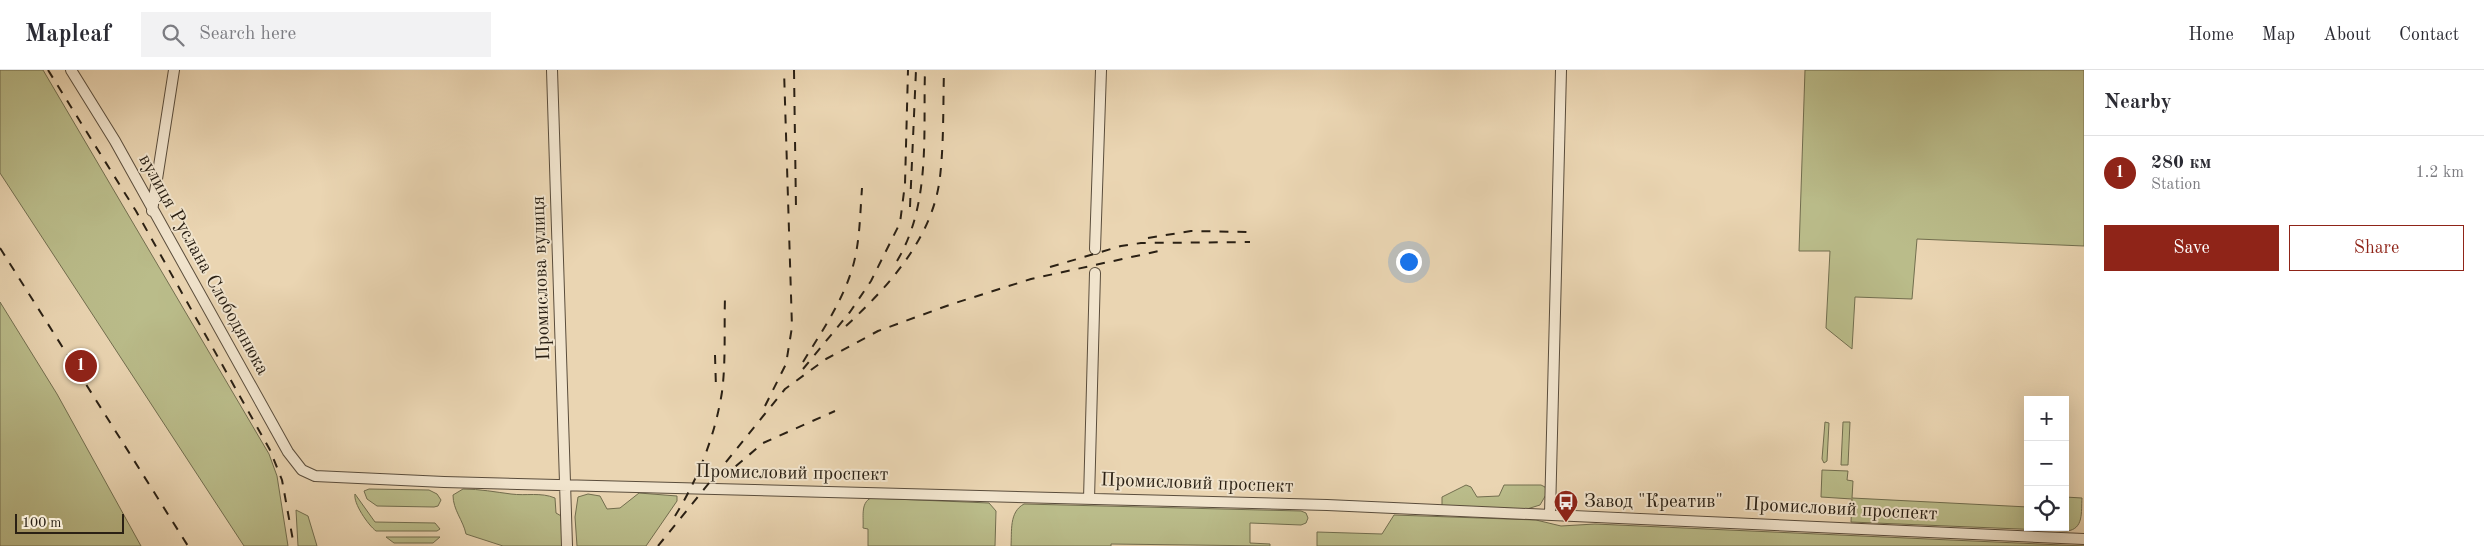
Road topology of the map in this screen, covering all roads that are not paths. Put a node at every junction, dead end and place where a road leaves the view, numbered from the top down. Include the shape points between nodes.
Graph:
1 (71, 70) edge
2 (174, 70) edge
3 (552, 70) edge
4 (1101, 70) edge
5 (1561, 70) edge
6 (152, 211) junction
7 (1095, 249) dead end
8 (1095, 273) dead end
9 (308, 474) joint
10 (566, 486) junction
11 (1090, 499) junction
12 (1550, 514) junction
13 (2084, 539) edge
14 (567, 546) edge

1 - 6 street, вулиця Руслана Слободянюка
2 - 6 street
3 - 10 street, Промислова вулиця
4 - 7 street
5 - 12 street
6 - 9 street, вулиця Руслана Слободянюка via 288,452
8 - 11 street
9 - 10 street, Промисловий проспект via 352,480
10 - 11 street, Промисловий проспект
10 - 14 street, Промислова вулиця
11 - 12 street, Промисловий проспект
12 - 13 street, Промисловий проспект

